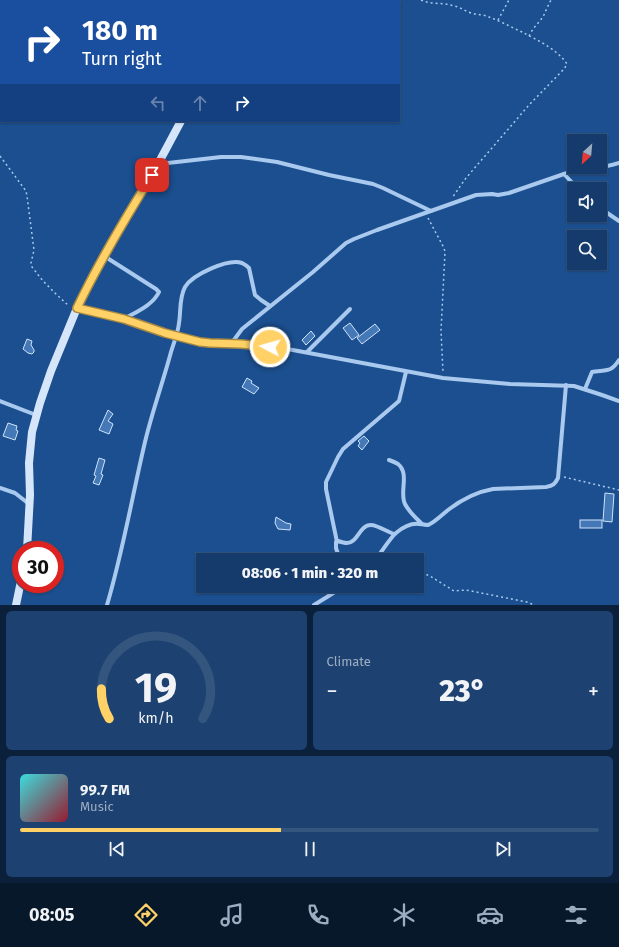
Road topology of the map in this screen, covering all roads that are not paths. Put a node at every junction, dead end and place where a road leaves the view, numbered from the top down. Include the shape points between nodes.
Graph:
1 (180, 122) edge
2 (619, 163) edge
3 (158, 164) junction
4 (607, 166) edge
5 (567, 173) edge
6 (564, 174) junction
7 (571, 182) edge
8 (431, 211) junction
9 (607, 213) edge
10 (619, 221) edge
11 (104, 256) junction
12 (270, 306) junction
13 (76, 309) junction
14 (350, 309) dead end
15 (124, 319) junction
16 (176, 336) junction
17 (231, 344) junction
18 (308, 352) junction
19 (619, 360) edge
20 (406, 372) junction
21 (566, 385) junction
22 (585, 389) junction
23 (0, 401) edge
24 (619, 401) edge
25 (36, 415) junction
26 (389, 460) dead end
27 (0, 488) edge
28 (29, 504) junction
29 (422, 524) junction
30 (394, 534) junction
31 (27, 541) edge
32 (337, 542) junction
33 (338, 553) edge
34 (380, 553) edge
35 (18, 593) edge
36 (333, 593) edge
37 (16, 605) edge
38 (107, 605) edge
39 (314, 605) edge

1 - 3 street
2 - 4 street
3 - 8 street via 221,157 277,162 373,184
3 - 11 street
5 - 6 street
6 - 7 street
6 - 8 street via 509,193 476,195
8 - 12 street via 354,238
9 - 10 street
11 - 13 street
11 - 15 street via 158,292 147,306
12 - 16 street via 256,295 249,268 242,263 230,262 198,275 186,286
12 - 17 street via 239,333
13 - 15 street
13 - 25 street
14 - 18 street
15 - 16 street
16 - 17 street via 210,343
16 - 38 street via 145,442 116,577
17 - 18 street
18 - 20 street
19 - 22 street via 608,370 592,372
20 - 21 street via 510,384
20 - 32 street via 399,401 343,449 326,482
21 - 22 street
21 - 29 street via 556,482 550,486 485,490 462,500 431,523
22 - 24 street
23 - 25 street
25 - 28 street via 29,463
26 - 29 street via 398,464 403,472 405,504
27 - 28 street via 15,493
28 - 31 street
29 - 30 street via 411,524
30 - 32 street via 371,525 364,527 351,542
30 - 34 street
32 - 33 street via 335,545
35 - 37 street
36 - 39 street

